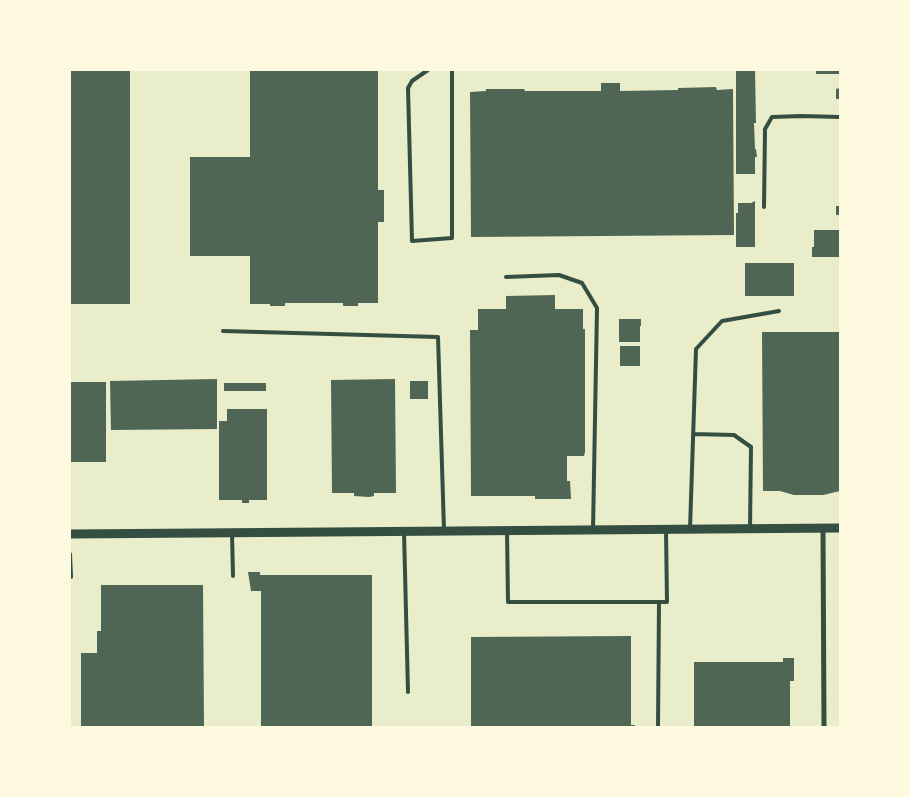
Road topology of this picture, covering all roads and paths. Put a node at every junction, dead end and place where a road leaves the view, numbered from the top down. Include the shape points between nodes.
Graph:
1 (428, 70) edge
2 (452, 70) edge
3 (840, 117) edge
4 (764, 207) dead end
5 (506, 277) dead end
6 (779, 311) dead end
7 (223, 331) dead end
8 (693, 434) junction
9 (840, 528) edge
10 (750, 529) junction
11 (823, 529) junction
12 (593, 530) junction
13 (666, 530) junction
14 (690, 530) junction
15 (444, 531) junction
16 (507, 531) junction
17 (404, 532) junction
18 (232, 533) junction
19 (70, 534) edge
20 (70, 554) edge
21 (233, 576) dead end
22 (70, 577) edge
23 (659, 602) junction
24 (408, 692) dead end
25 (658, 727) edge
26 (824, 727) edge

1 - 2 lane via 412,81 408,88 412,241 452,238
3 - 4 lane via 772,117 765,129
5 - 12 lane via 559,275 582,283 596,308
6 - 8 lane via 722,321 696,349
7 - 15 lane via 438,337
8 - 10 lane via 734,435 751,447
8 - 14 lane
9 - 11 street
10 - 11 street
10 - 14 street
11 - 26 street
12 - 13 street
12 - 16 street
13 - 14 street
13 - 23 lane via 667,602
15 - 16 street
15 - 17 street
16 - 23 lane via 508,602
17 - 18 street
17 - 24 lane
18 - 19 street
18 - 21 lane
20 - 22 lane
23 - 25 lane

